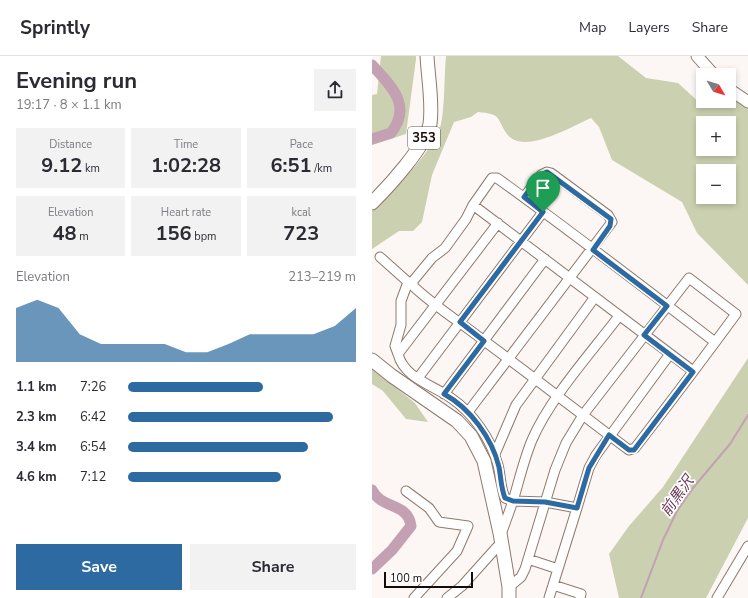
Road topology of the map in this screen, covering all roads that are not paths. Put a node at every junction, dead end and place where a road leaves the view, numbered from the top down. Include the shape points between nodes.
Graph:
1 (427, 56) edge
2 (697, 56) edge
3 (708, 68) edge
4 (736, 94) edge
5 (748, 102) edge
6 (524, 197) junction
7 (372, 203) edge
8 (474, 205) junction
9 (543, 212) junction
10 (498, 223) junction
11 (521, 241) junction
12 (593, 250) junction
13 (380, 257) dead end
14 (545, 259) junction
15 (570, 278) junction
16 (595, 297) junction
17 (436, 304) junction
18 (667, 306) junction
19 (619, 316) junction
20 (460, 322) junction
21 (644, 335) junction
22 (484, 341) junction
23 (715, 342) junction
24 (398, 354) junction
25 (670, 354) junction
26 (509, 359) junction
27 (372, 360) edge
28 (693, 372) junction
29 (418, 378) junction
30 (534, 378) junction
31 (444, 394) junction
32 (558, 396) junction
33 (468, 412) junction
34 (583, 416) junction
35 (609, 435) junction
36 (495, 454) junction
37 (406, 491) dead end
38 (513, 501) junction
39 (545, 502) junction
40 (577, 508) junction
41 (500, 539) junction
42 (748, 546) edge
43 (528, 559) junction
44 (558, 569) junction
45 (553, 585) junction
46 (509, 593) edge
47 (414, 598) edge
48 (447, 598) edge
49 (549, 598) edge
50 (580, 598) edge
51 (717, 598) edge

1 - 7 highway, 353 via 430,115 428,130 401,170
2 - 3 main road
4 - 5 main road
6 - 8 street via 494,177
6 - 9 street
6 - 12 street via 541,175 547,172 608,215 612,222
8 - 10 street
8 - 17 street via 445,248 432,258 413,281 415,287
9 - 11 street
9 - 12 street
10 - 11 street
10 - 17 street
11 - 14 street
11 - 20 street
12 - 15 street
12 - 18 street
13 - 24 street via 408,282 402,301 401,325 395,346
14 - 15 street
14 - 22 street
15 - 16 street
15 - 26 street
16 - 19 street
16 - 30 street
17 - 20 street
17 - 24 street
18 - 21 street
18 - 23 street
18 - 23 street via 689,278 736,314
19 - 21 street
19 - 32 street
20 - 22 street
20 - 29 street
21 - 25 street
21 - 34 street
22 - 26 street
22 - 31 street
23 - 28 street
24 - 29 street via 400,363
25 - 28 street
25 - 35 street
26 - 30 street
26 - 33 street
27 - 41 highway via 447,413 471,436 484,461
28 - 35 street via 634,450 629,450
29 - 31 street
30 - 32 street
30 - 36 street via 516,405
31 - 33 street
32 - 34 street
32 - 38 street via 532,441
33 - 36 street
34 - 35 street
34 - 39 street via 566,443
35 - 40 street via 589,468
36 - 38 street via 502,491 505,498
37 - 47 street via 429,508 439,522 468,526 457,551
38 - 39 street
38 - 41 street
39 - 40 street
39 - 43 street
40 - 44 street
41 - 46 highway
41 - 48 street via 497,547 462,586
42 - 51 street
43 - 44 street
43 - 46 street via 521,577
44 - 45 street
45 - 49 street
45 - 50 street via 581,594

